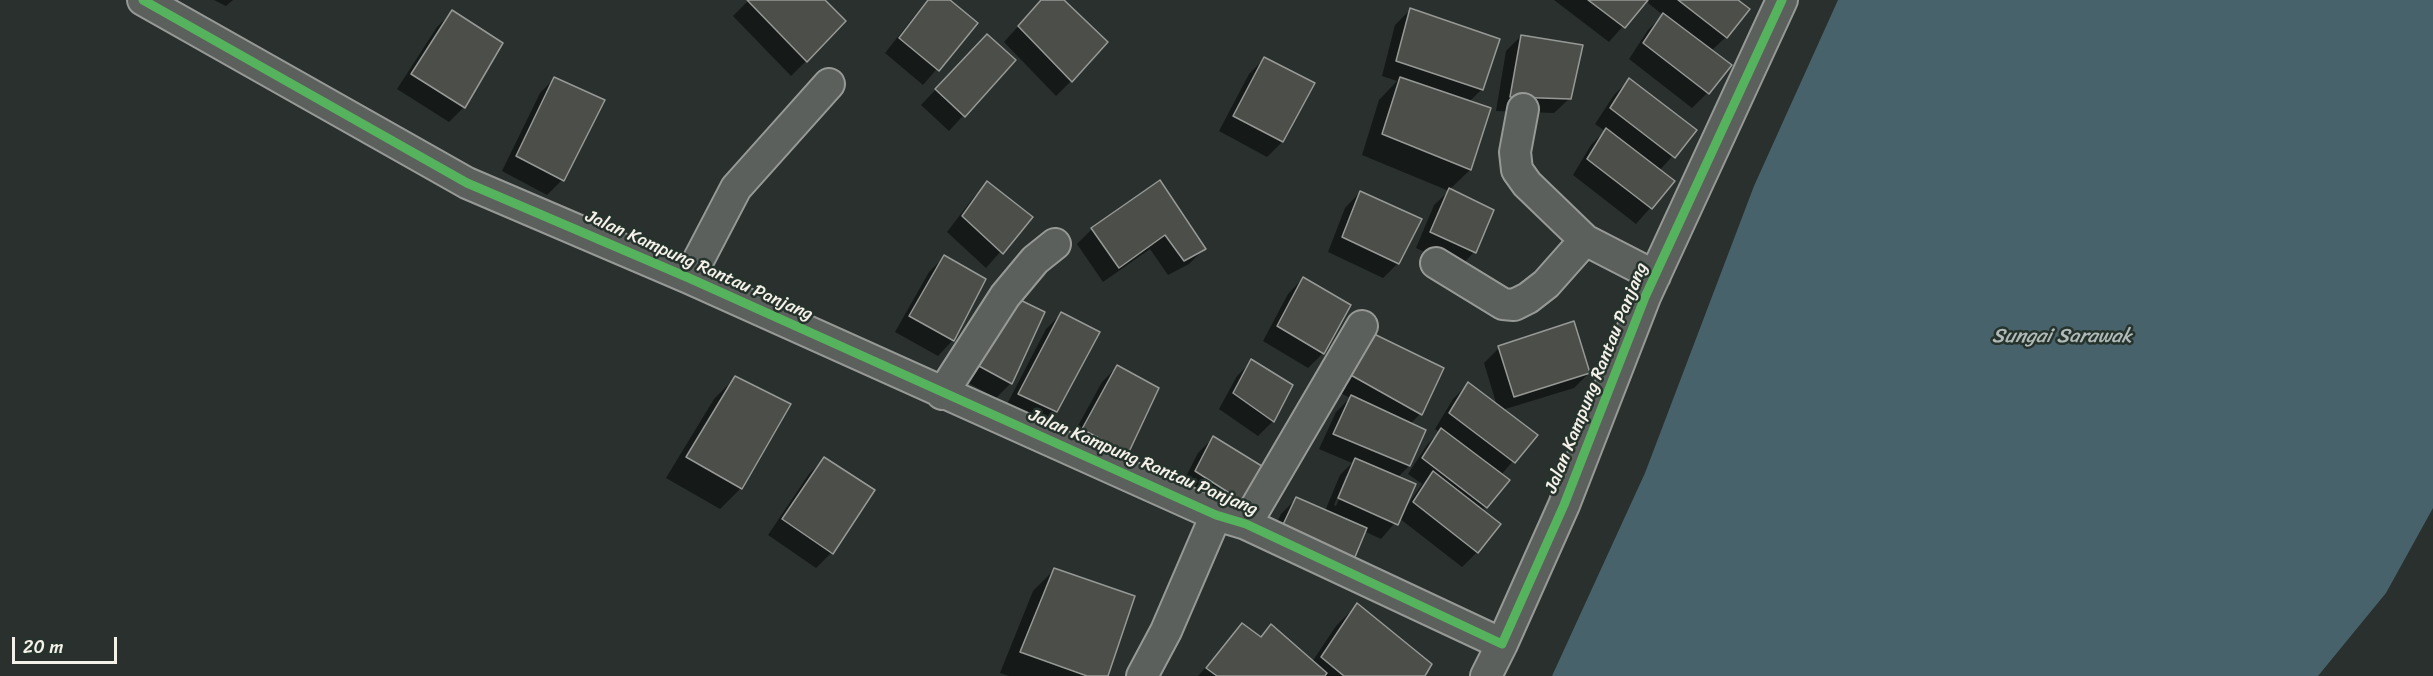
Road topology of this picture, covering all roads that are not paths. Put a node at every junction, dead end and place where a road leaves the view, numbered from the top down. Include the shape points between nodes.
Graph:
1 (143, 0) edge
2 (1782, 0) edge
3 (829, 84) dead end
4 (1523, 109) dead end
5 (1586, 240) junction
6 (1056, 244) dead end
7 (1436, 263) dead end
8 (1655, 276) junction
9 (689, 278) junction
10 (1362, 326) dead end
11 (942, 394) junction
12 (1216, 515) junction
13 (1246, 524) junction
14 (1502, 644) junction
15 (1142, 676) edge
16 (1486, 676) edge

1 - 9 street, Jalan Kampung Rantau Panjang via 467,183
2 - 8 street, Jalan Kampung Rantau Panjang
3 - 9 street via 736,188
4 - 5 street via 1515,152 1517,170
5 - 7 street via 1546,284 1514,304 1503,304
5 - 8 street
6 - 11 street via 1035,260 1005,296
8 - 14 street, Jalan Kampung Rantau Panjang via 1564,505
9 - 11 street, Jalan Kampung Rantau Panjang
10 - 13 street
11 - 12 street, Jalan Kampung Rantau Panjang
12 - 13 street, Jalan Kampung Rantau Panjang
12 - 15 street via 1166,631
13 - 14 street, Jalan Kampung Rantau Panjang
14 - 16 street

